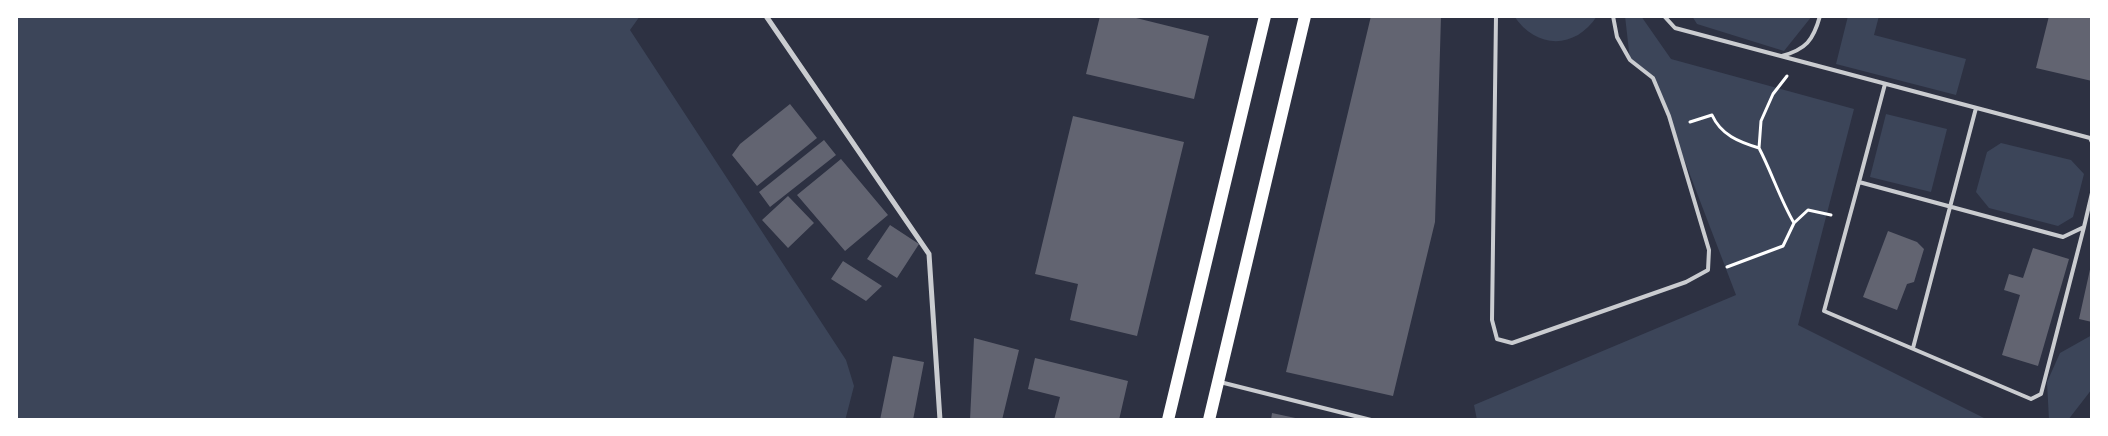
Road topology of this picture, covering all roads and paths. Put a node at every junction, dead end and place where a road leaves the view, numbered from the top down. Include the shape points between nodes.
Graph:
1 (766, 16) edge
2 (1265, 16) edge
3 (1305, 16) edge
4 (1496, 16) edge
5 (1613, 16) edge
6 (1664, 16) edge
7 (1820, 16) edge
8 (1782, 56) junction
9 (1798, 61) junction
10 (1885, 84) junction
11 (1976, 108) junction
12 (1673, 131) junction
13 (2092, 142) edge
14 (1759, 148) junction
15 (1859, 182) junction
16 (2092, 193) edge
17 (1949, 207) junction
18 (1849, 218) junction
19 (1794, 223) junction
20 (2084, 227) junction
21 (1708, 270) junction
22 (1913, 348) junction
23 (1218, 381) junction
24 (940, 420) edge
25 (1168, 420) edge
26 (1210, 420) edge
27 (1371, 420) edge

1 - 24 street via 929,254
2 - 25 main road
3 - 23 main road
4 - 21 lane via 1492,320 1497,339 1512,343 1686,282
5 - 12 lane via 1617,37 1630,60 1653,78
6 - 8 lane via 1675,28
7 - 8 lane via 1816,32 1800,51
8 - 9 lane
9 - 10 lane
9 - 14 path via 1773,94 1761,121
10 - 11 lane
10 - 15 lane
11 - 13 lane via 2090,138
11 - 17 lane
12 - 14 path via 1712,115 1716,125 1735,140
12 - 21 lane via 1709,250
14 - 19 path
15 - 17 lane
15 - 18 lane
16 - 20 lane
17 - 20 lane via 2063,237
17 - 22 lane
18 - 19 path via 1808,210
18 - 22 lane via 1824,310
19 - 21 path via 1784,246 1716,272
20 - 22 lane via 2041,394 2031,399
23 - 26 main road
23 - 27 lane

